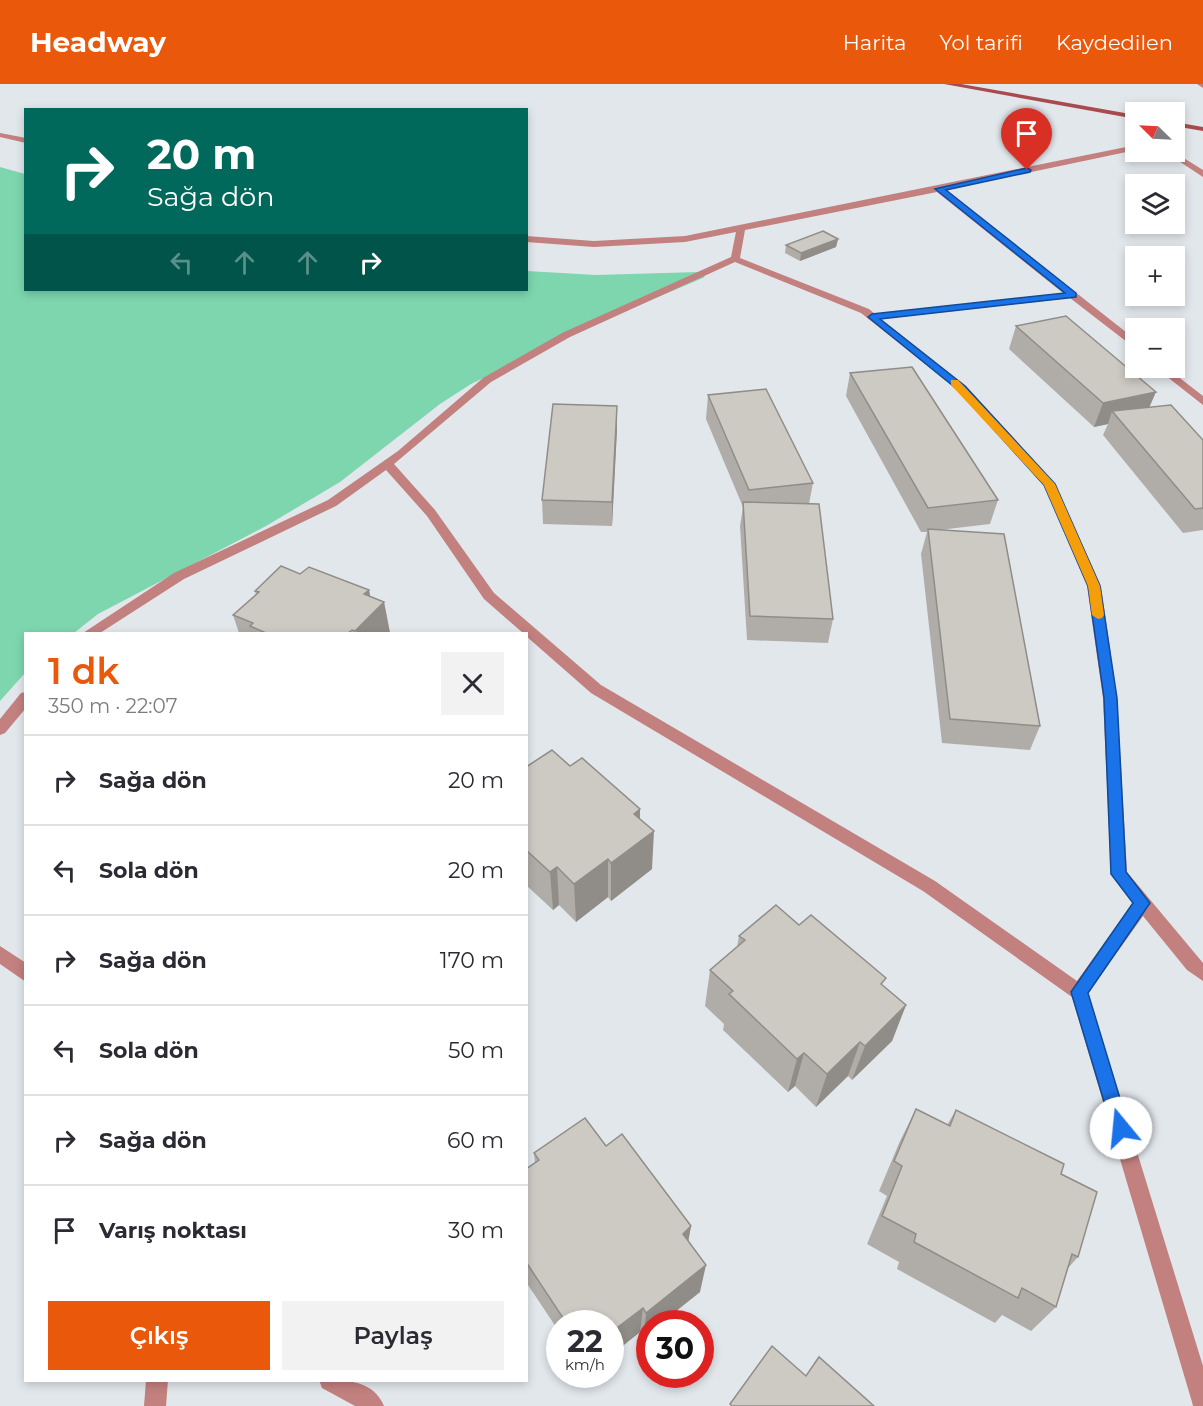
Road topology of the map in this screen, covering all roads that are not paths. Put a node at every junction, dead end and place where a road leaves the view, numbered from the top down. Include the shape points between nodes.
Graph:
1 (948, 84) edge
2 (1125, 115) edge
3 (1185, 126) edge
4 (1203, 129) edge
5 (0, 135) edge
6 (24, 141) edge
7 (1125, 149) edge
8 (1184, 162) edge
9 (1203, 174) edge
10 (939, 189) junction
11 (741, 230) junction
12 (528, 239) edge
13 (735, 259) junction
14 (1073, 295) junction
15 (872, 317) junction
16 (1125, 337) edge
17 (1173, 378) edge
18 (1203, 402) edge
19 (387, 464) junction
20 (92, 632) edge
21 (24, 699) edge
22 (0, 729) edge
23 (1142, 903) junction
24 (0, 954) edge
25 (24, 972) edge
26 (1203, 973) edge
27 (1079, 992) junction
28 (157, 1382) edge
29 (334, 1382) edge
30 (1203, 1402) edge
31 (155, 1406) edge
32 (374, 1406) edge

1 - 2 street
3 - 4 street
5 - 6 street
7 - 10 street
8 - 9 street
10 - 11 street
10 - 14 street
11 - 12 street via 685,239 594,244
11 - 13 street
13 - 15 street
13 - 19 street via 566,335 487,380
14 - 15 street
14 - 16 street
15 - 23 street via 962,388 1049,484 1094,586 1110,698 1119,874
17 - 18 street
19 - 20 street via 332,503 179,576
19 - 27 street via 431,513 489,596 596,689 929,886
21 - 22 street
23 - 26 street
23 - 27 street
24 - 25 street
27 - 30 street
28 - 31 street
29 - 32 street

